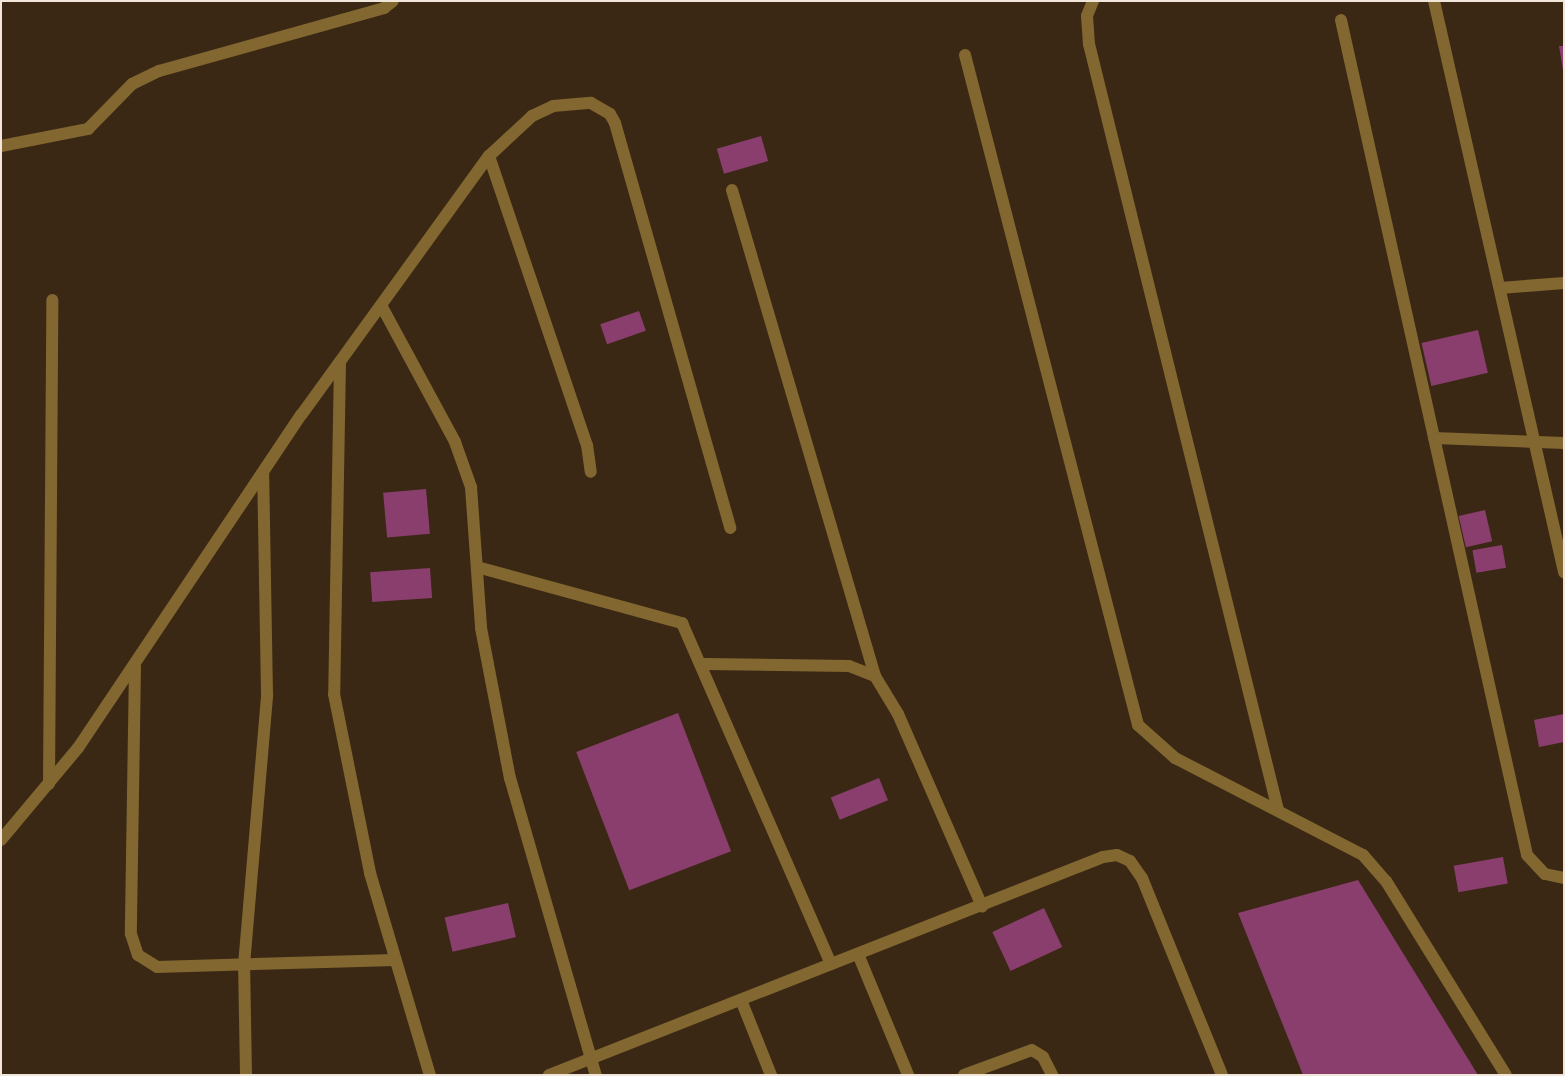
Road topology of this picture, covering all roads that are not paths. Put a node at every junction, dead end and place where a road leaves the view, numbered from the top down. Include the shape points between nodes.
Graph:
1 (393, 1) edge
2 (1092, 1) edge
3 (1434, 1) edge
4 (1341, 20) dead end
5 (965, 55) dead end
6 (1, 146) edge
7 (490, 156) junction
8 (732, 190) dead end
9 (1564, 283) edge
10 (1500, 288) junction
11 (52, 300) dead end
12 (381, 305) junction
13 (340, 362) junction
14 (1434, 438) junction
15 (1537, 442) junction
16 (1564, 444) edge
17 (591, 472) dead end
18 (264, 473) junction
19 (730, 528) dead end
20 (477, 567) junction
21 (1564, 572) edge
22 (704, 664) junction
23 (135, 666) junction
24 (875, 676) junction
25 (50, 784) junction
26 (1278, 810) junction
27 (1, 840) edge
28 (1564, 878) edge
29 (982, 906) junction
30 (858, 954) junction
31 (395, 960) junction
32 (831, 964) junction
33 (244, 965) junction
34 (741, 1000) junction
35 (589, 1058) junction
36 (246, 1075) edge
37 (430, 1075) edge
38 (549, 1075) edge
39 (596, 1075) edge
40 (771, 1075) edge
41 (908, 1075) edge
42 (964, 1075) edge
43 (1052, 1075) edge
44 (1222, 1075) edge
45 (1506, 1075) edge

1 - 6 street via 384,8 159,71 132,84 88,129
2 - 26 street via 1087,16 1089,44
3 - 10 street
4 - 14 street
5 - 26 street via 1138,725 1175,758
7 - 12 street
7 - 17 street via 586,445
7 - 19 street via 532,116 553,106 580,101 610,114
8 - 24 street
9 - 10 street
10 - 15 street
11 - 25 street
12 - 13 street
12 - 20 street via 455,442 475,511
13 - 18 street
13 - 31 street via 334,694 351,795
14 - 15 street
14 - 28 street via 1527,855 1545,874
15 - 16 street
15 - 21 street
18 - 23 street
18 - 33 street via 267,694
20 - 22 street via 682,622
20 - 35 street via 482,637 510,778
22 - 24 street via 849,666
22 - 32 street
23 - 25 street
23 - 33 street via 133,947 146,963 157,967
24 - 29 street via 898,714
25 - 27 street
26 - 45 street via 1371,862
29 - 30 street
29 - 44 street via 1103,856 1117,855 1130,861 1142,878
30 - 32 street
30 - 41 street
31 - 33 street
31 - 37 street
32 - 34 street
33 - 36 street
34 - 35 street
34 - 40 street
35 - 38 street
35 - 39 street
42 - 43 street via 1032,1050 1043,1057

